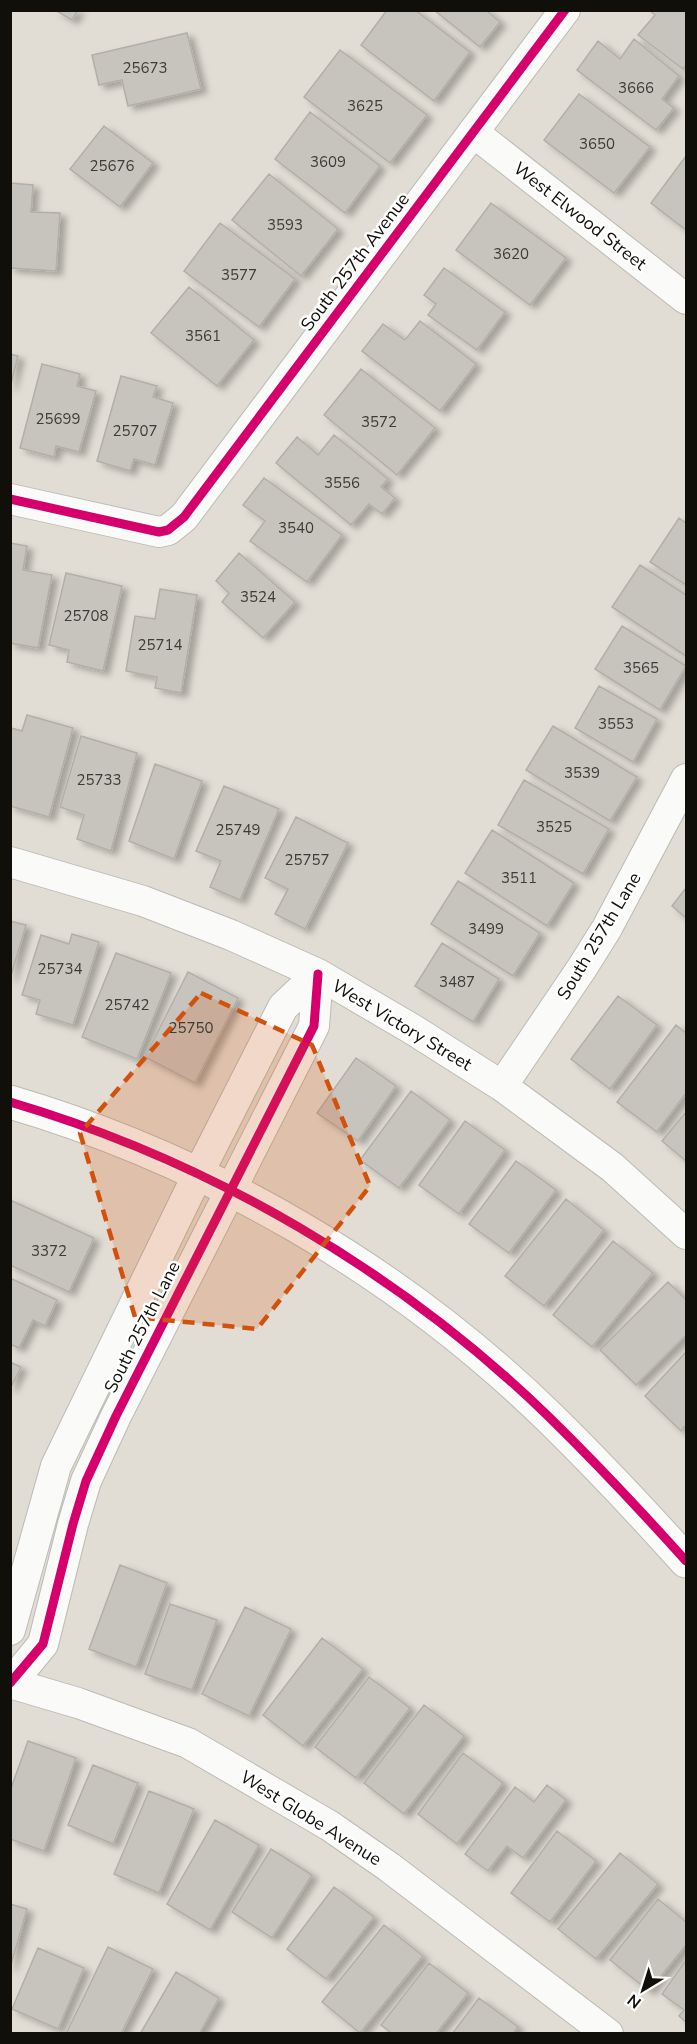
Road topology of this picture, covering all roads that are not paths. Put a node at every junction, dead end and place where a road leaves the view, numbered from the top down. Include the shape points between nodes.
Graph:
1 (565, 10) edge
2 (473, 132) junction
3 (687, 299) edge
4 (10, 499) edge
5 (687, 779) edge
6 (10, 862) edge
7 (318, 974) junction
8 (502, 1086) junction
9 (10, 1101) edge
10 (198, 1174) junction
11 (229, 1190) junction
12 (687, 1234) edge
13 (687, 1561) edge
14 (10, 1630) edge
15 (10, 1667) edge
16 (11, 1683) edge
17 (608, 2034) edge

1 - 2 street, South 257th Avenue
2 - 3 street, West Elwood Street
2 - 4 street, South 257th Avenue via 184,518 168,530 152,531
5 - 8 street, South 257th Lane via 607,928
6 - 7 street, West Victory Street via 143,901
7 - 8 street, West Victory Street
7 - 10 street, South 257th Lane via 283,1008
7 - 11 street, South 257th Lane via 314,1026
8 - 12 street, West Victory Street via 612,1167
9 - 10 street via 116,1138
10 - 11 street
10 - 14 street, South 257th Lane via 56,1466
11 - 13 street via 344,1255 464,1342 548,1416
11 - 16 street, South 257th Lane via 86,1481 43,1644
15 - 16 street
16 - 17 street, West Globe Avenue via 188,1743 330,1826

